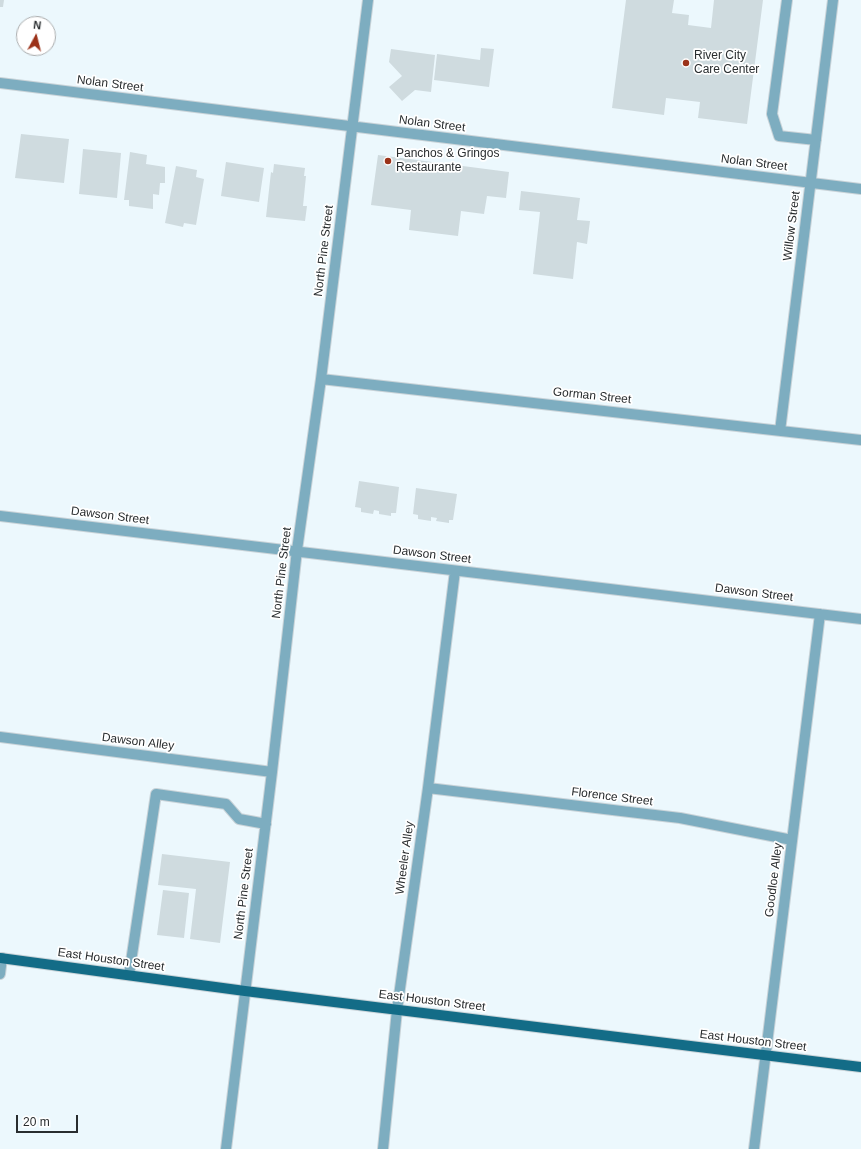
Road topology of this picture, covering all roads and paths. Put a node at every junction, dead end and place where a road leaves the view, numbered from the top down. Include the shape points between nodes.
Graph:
1 (368, 0) edge
2 (787, 0) edge
3 (833, 0) edge
4 (0, 83) edge
5 (352, 127) junction
6 (816, 140) junction
7 (811, 182) junction
8 (861, 189) edge
9 (321, 379) junction
10 (780, 431) junction
11 (861, 440) edge
12 (0, 516) edge
13 (297, 550) junction
14 (455, 571) junction
15 (820, 614) junction
16 (861, 619) edge
17 (0, 737) edge
18 (272, 772) junction
19 (428, 788) junction
20 (266, 824) junction
21 (792, 840) junction
22 (1, 958) edge
23 (0, 974) edge
24 (129, 975) junction
25 (245, 991) junction
26 (397, 1010) junction
27 (765, 1056) junction
28 (861, 1067) edge
29 (226, 1149) edge
30 (383, 1149) edge
31 (754, 1149) edge

1 - 5 street, North Pine Street
2 - 6 street via 772,114 779,136
3 - 6 street, Willow Street
4 - 5 street, Nolan Street
5 - 7 street, Nolan Street
5 - 9 street, North Pine Street
6 - 7 street, Willow Street
7 - 8 street, Nolan Street
7 - 10 street, Willow Street
9 - 10 street, Gorman Street
9 - 13 street, North Pine Street
10 - 11 street, Gorman Street
12 - 13 street, Dawson Street
13 - 14 street, Dawson Street
13 - 18 street, North Pine Street
14 - 15 street, Dawson Street
14 - 19 street, Wheeler Alley
15 - 16 street, Dawson Street
15 - 21 street, Goodloe Alley
17 - 18 street, Dawson Alley
18 - 20 street, North Pine Street
19 - 21 street, Florence Street via 680,818
19 - 26 street, Wheeler Alley
20 - 24 street via 239,819 226,804 156,794
20 - 25 street, North Pine Street
21 - 27 street, Goodloe Alley
22 - 23 street
22 - 24 main road, East Houston Street
24 - 25 main road, East Houston Street
25 - 26 main road, East Houston Street
25 - 29 street, North Pine Street
26 - 27 main road, East Houston Street
26 - 30 street, Wheeler Alley
27 - 28 main road, East Houston Street
27 - 31 street, Goodloe Alley

